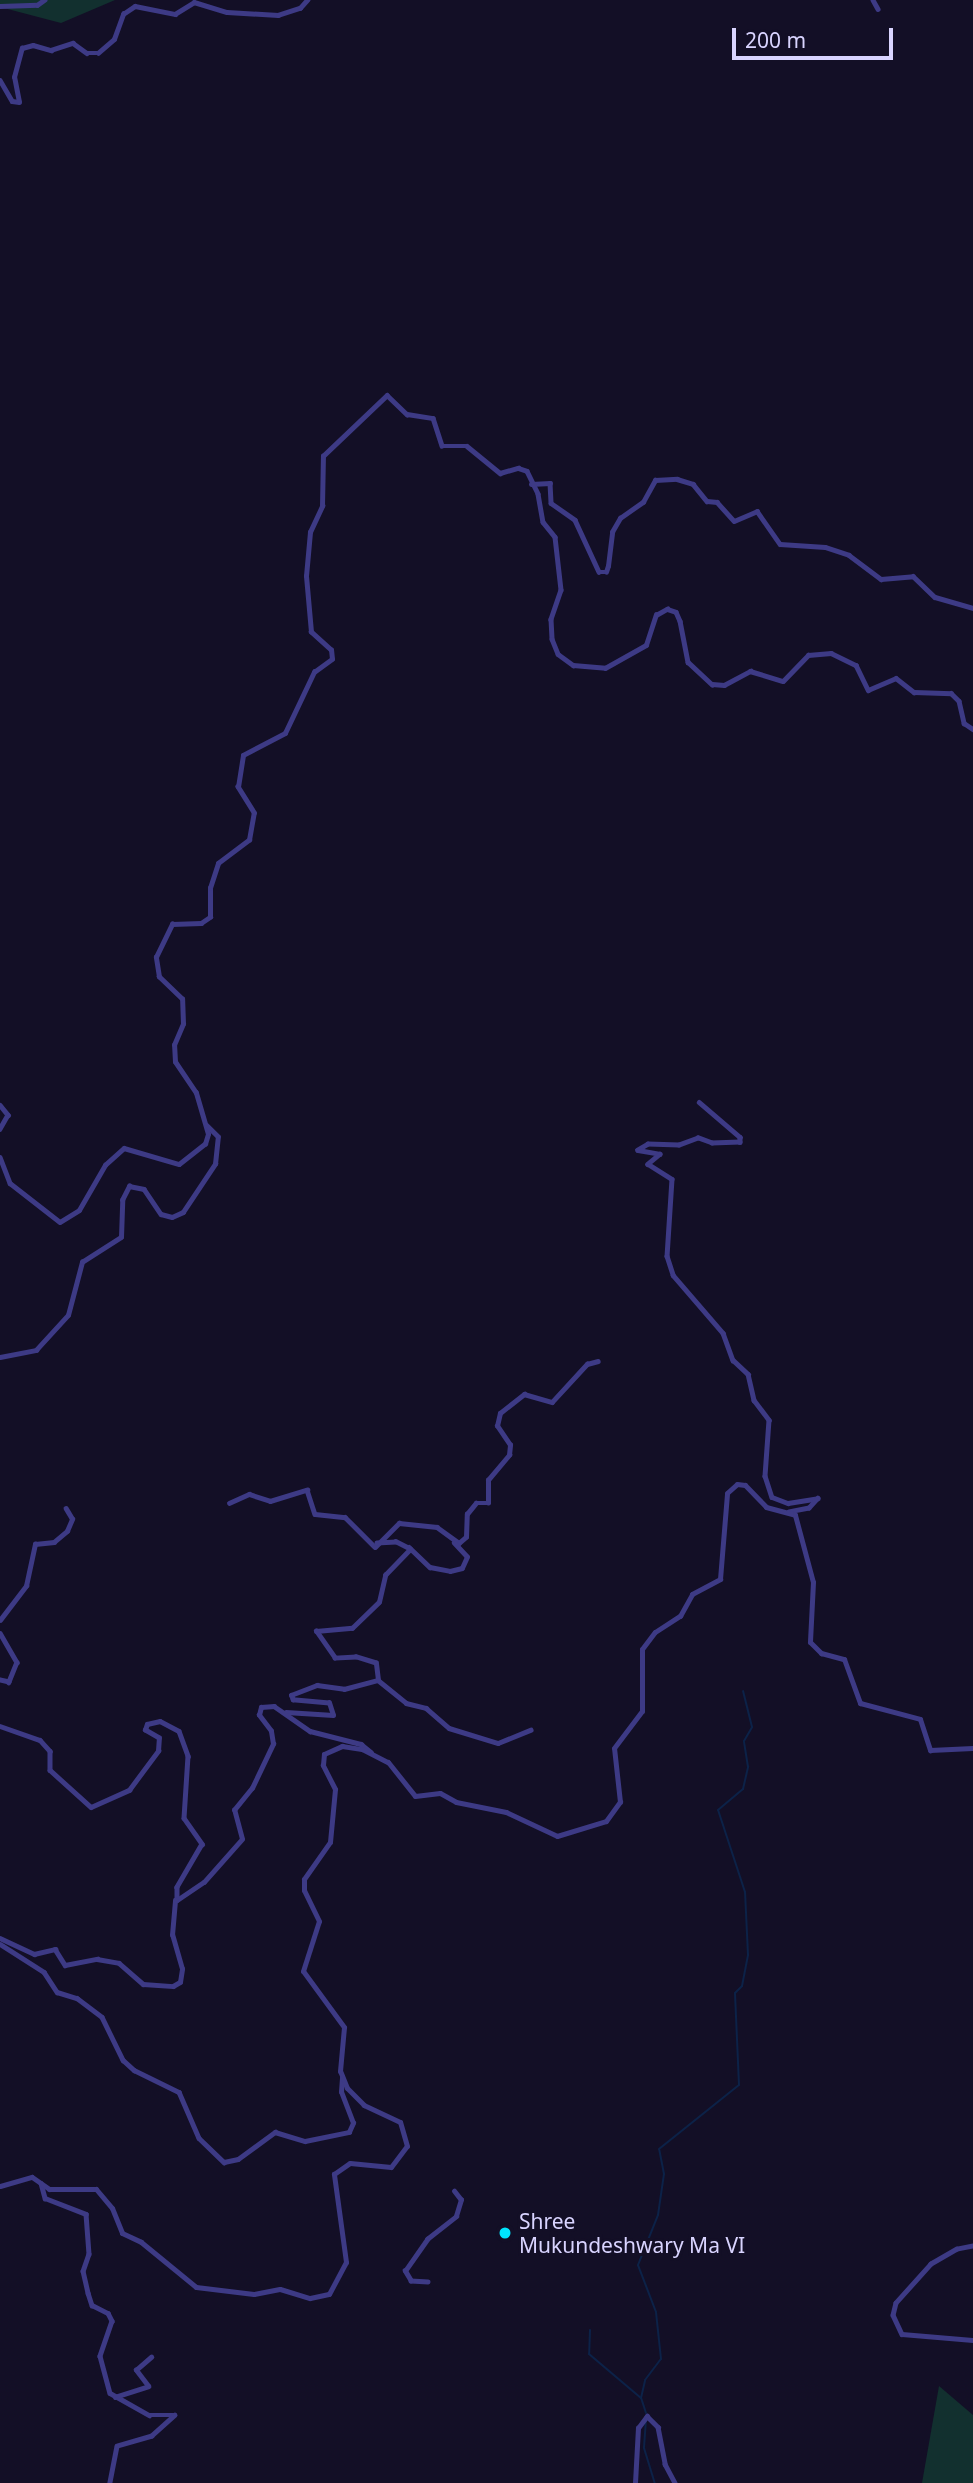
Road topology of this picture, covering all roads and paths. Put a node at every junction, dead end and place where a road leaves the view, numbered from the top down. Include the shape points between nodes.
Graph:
1 (44, 0) edge
2 (307, 0) edge
3 (873, 0) edge
4 (0, 6) edge
5 (877, 9) dead end
6 (0, 80) edge
7 (531, 484) junction
8 (973, 608) edge
9 (973, 729) edge
10 (699, 1102) dead end
11 (0, 1105) edge
12 (206, 1126) junction
13 (0, 1129) edge
14 (0, 1157) edge
15 (0, 1357) edge
16 (598, 1361) dead end
17 (229, 1503) dead end
18 (66, 1509) dead end
19 (789, 1512) junction
20 (454, 1542) junction
21 (377, 1543) junction
22 (409, 1546) junction
23 (0, 1620) edge
24 (0, 1633) edge
25 (378, 1680) junction
26 (0, 1681) edge
27 (285, 1712) junction
28 (0, 1726) edge
29 (531, 1730) dead end
30 (973, 1748) edge
31 (372, 1753) junction
32 (175, 1900) junction
33 (0, 1938) edge
34 (0, 1944) edge
35 (342, 2077) junction
36 (41, 2183) junction
37 (0, 2186) edge
38 (454, 2191) dead end
39 (973, 2246) edge
40 (428, 2282) dead end
41 (973, 2340) edge
42 (151, 2357) dead end
43 (115, 2398) junction
44 (110, 2483) edge
45 (635, 2483) edge
46 (675, 2483) edge

1 - 4 street via 37,5
2 - 6 street via 282,15 227,12 194,2 175,14 135,6 123,14 114,39 98,53 90,54 73,43 51,50 33,45 22,48 14,71 17,103
3 - 5 street
7 - 8 street via 550,483 551,503 575,520 599,572 606,572 612,532 620,518 643,502 655,480 677,479 692,484 707,501 717,502 734,521 757,512 780,544 825,547 849,555 880,579 913,576 935,597
7 - 9 street via 543,522 555,537 561,590 551,619 552,639 558,654 573,665 605,668 646,645 656,615 667,609 677,612 688,662 712,684 724,685 750,671 783,681 808,655 831,653 856,665 868,690 895,678 914,692 951,693 959,701 964,723
7 - 12 street via 522,467 500,473 467,446 442,446 435,419 407,414 391,394 325,451 321,506 310,532 306,576 311,632 331,650 332,659 314,672 285,733 243,755 238,787 254,813 249,840 218,863 210,888 210,917 201,923 176,922 169,927 155,963 159,977 181,999 183,1024 174,1045 175,1062 196,1093
10 - 19 street via 740,1137 740,1142 712,1143 698,1138 679,1145 648,1144 638,1150 660,1154 648,1164 672,1179 667,1256 673,1275 723,1333 733,1360 748,1374 754,1400 769,1420 765,1476 772,1497 789,1503 818,1498 809,1508
11 - 13 street via 8,1112
12 - 14 street via 205,1144 187,1163 174,1164 124,1148 105,1165 79,1210 60,1222 10,1183
12 - 15 street via 218,1137 215,1164 183,1212 172,1217 161,1214 144,1189 129,1186 122,1200 121,1237 82,1262 68,1315 36,1350
16 - 20 street via 587,1364 552,1402 524,1394 504,1408 497,1426 510,1446 509,1455 488,1480 488,1503 472,1506 466,1537
17 - 21 street via 249,1494 271,1501 310,1491 315,1514 345,1517 369,1545
18 - 23 street via 72,1519 67,1531 54,1542 35,1544 26,1586
19 - 30 street via 798,1521 813,1582 809,1633 814,1648 844,1659 866,1707 919,1719 930,1750
19 - 31 street via 766,1507 745,1485 737,1484 727,1493 720,1579 692,1594 680,1616 655,1632 642,1649 642,1712 614,1748 620,1802 606,1821 557,1836 506,1812 456,1802 440,1793 415,1796 388,1762
20 - 21 street via 437,1527 399,1522
20 - 22 street via 467,1557 462,1568 450,1571 430,1567 420,1552
21 - 22 street
22 - 25 street via 385,1575 379,1602 352,1628 316,1631 335,1658 356,1657 376,1664
24 - 26 street via 17,1662 9,1682
25 - 27 street via 344,1689 317,1685 291,1695 293,1700 328,1703 333,1715
25 - 29 street via 406,1703 426,1708 449,1728 498,1743
27 - 31 street via 310,1731 361,1744
27 - 32 street via 268,1705 259,1711 273,1744 252,1788 234,1810 242,1839 204,1882
28 - 32 street via 40,1740 50,1751 50,1770 91,1807 129,1790 158,1751 159,1738 145,1730 147,1724 160,1721 179,1731 188,1756 184,1818 202,1844 177,1887
31 - 35 street via 342,1746 324,1754 323,1765 335,1789 330,1842 303,1884 319,1922 303,1971 344,2026
32 - 33 street via 172,1936 182,1969 180,1982 173,1986 143,1984 119,1963 97,1959 68,1966 55,1949 34,1954
34 - 35 street via 44,1972 57,1992 77,1998 102,2017 123,2060 179,2092 199,2138 224,2162 238,2159 275,2132 305,2141 349,2132 352,2123 341,2092
35 - 36 street via 358,2100 400,2122 407,2146 391,2167 350,2163 334,2174 346,2262 325,2296 301,2297 280,2289 254,2294 196,2287 141,2242 122,2233 101,2192 49,2189
36 - 37 street via 27,2177
36 - 43 street via 45,2198 86,2214 89,2254 83,2271 92,2305 108,2313 112,2321 100,2356 106,2386
38 - 40 street via 461,2200 456,2216 427,2239 405,2271 411,2281
39 - 41 street via 957,2249 931,2264 896,2303 893,2315 902,2334
42 - 43 street via 136,2370 148,2386
43 - 44 street via 149,2415 170,2413 174,2417 152,2436 117,2446
45 - 46 street via 638,2428 647,2417 658,2427

